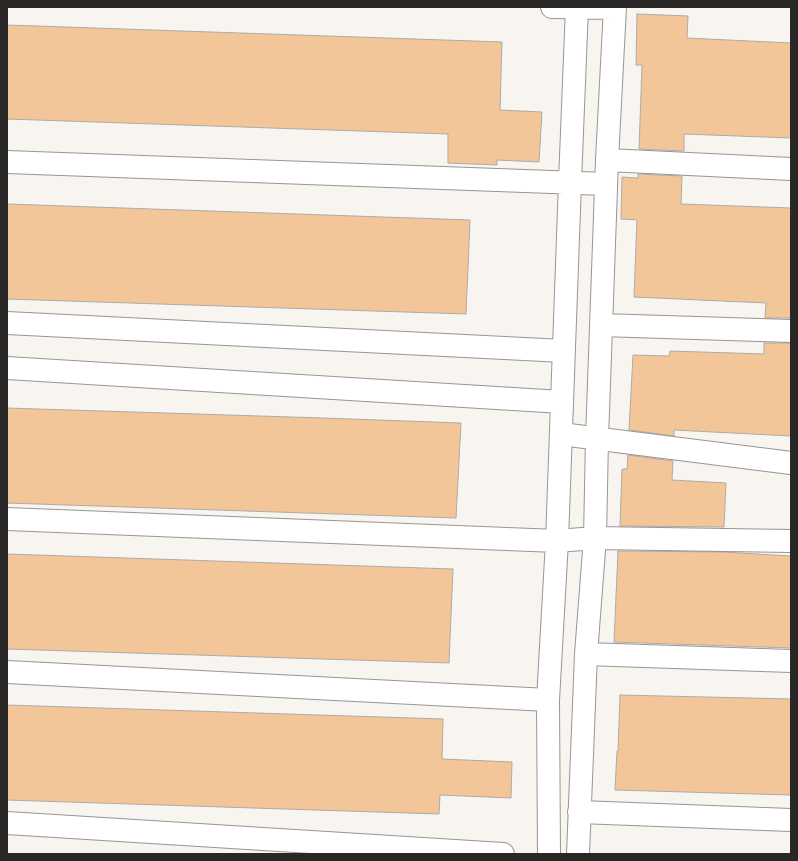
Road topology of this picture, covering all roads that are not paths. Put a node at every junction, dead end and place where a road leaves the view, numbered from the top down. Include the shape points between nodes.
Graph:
1 (552, 7) edge
2 (577, 7) edge
3 (615, 8) edge
4 (607, 160) junction
5 (7, 162) edge
6 (791, 169) edge
7 (570, 182) junction
8 (606, 184) junction
9 (7, 323) edge
10 (601, 325) junction
11 (791, 331) edge
12 (564, 351) junction
13 (7, 368) edge
14 (562, 402) junction
15 (561, 434) junction
16 (596, 439) junction
17 (791, 463) edge
18 (7, 518) edge
19 (595, 538) junction
20 (558, 541) junction
21 (791, 541) edge
22 (586, 654) junction
23 (791, 661) edge
24 (7, 672) edge
25 (548, 700) junction
26 (580, 812) junction
27 (791, 820) edge
28 (7, 823) edge
29 (503, 854) edge
30 (549, 854) edge
31 (578, 854) edge

1 - 2 street
2 - 3 street
2 - 7 street
3 - 4 street
4 - 6 street
4 - 8 street
5 - 7 street
7 - 8 street
7 - 12 street
8 - 10 street
9 - 12 street
10 - 11 street
10 - 16 street
12 - 14 street
13 - 14 street
14 - 15 street
15 - 16 street
15 - 20 street
16 - 17 street
16 - 19 street
18 - 20 street
19 - 20 street
19 - 21 street
19 - 22 street
20 - 25 street
22 - 23 street
22 - 26 street
24 - 25 street
25 - 30 street
26 - 27 street
26 - 31 street
28 - 29 street

